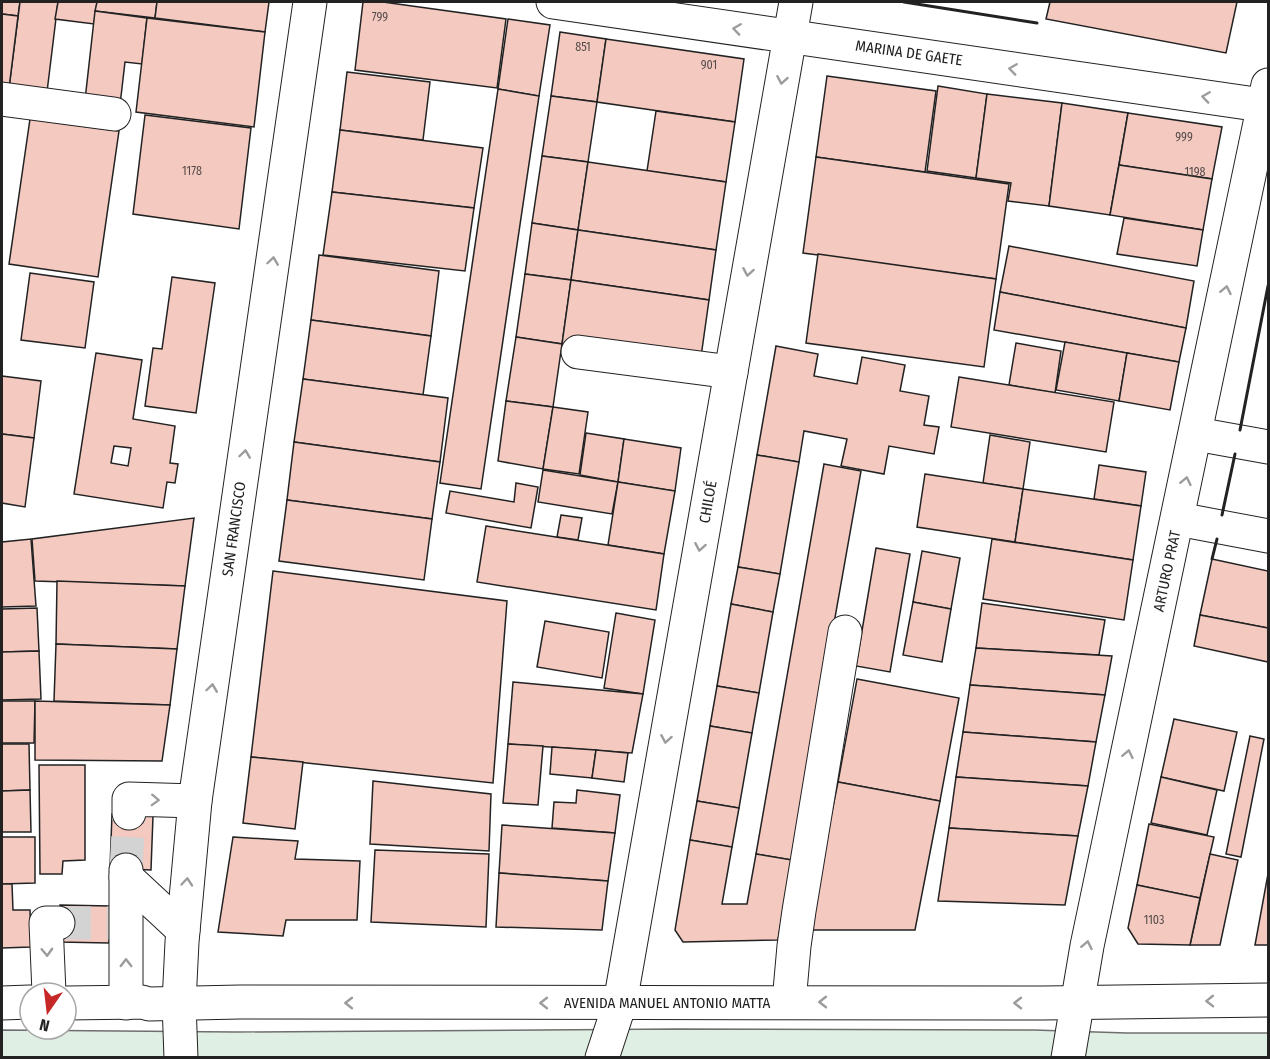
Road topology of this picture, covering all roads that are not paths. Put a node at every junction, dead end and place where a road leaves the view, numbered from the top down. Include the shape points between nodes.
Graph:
1 (310, 2) edge
2 (553, 2) edge
3 (796, 2) edge
4 (790, 36) junction
5 (2, 99) edge
6 (1267, 99) edge
7 (114, 114) dead end
8 (578, 352) dead end
9 (730, 372) junction
10 (1196, 434) junction
11 (1269, 447) edge
12 (1178, 519) junction
13 (1269, 536) edge
14 (845, 632) dead end
15 (195, 801) junction
16 (129, 813) dead end
17 (58, 923) dead end
18 (183, 930) junction
19 (48, 981) edge
20 (1269, 1000) edge
21 (18, 1002) edge
22 (789, 1002) junction
23 (1077, 1002) junction
24 (2, 1003) edge
25 (78, 1003) edge
26 (126, 1003) junction
27 (179, 1003) junction
28 (620, 1003) junction
29 (181, 1058) edge
30 (602, 1058) edge
31 (1068, 1058) edge

15 -> 1 street, SAN FRANCISCO
4 -> 2 street, MARINA DE GAETE
3 - 4 street, CHILOÉ
6 -> 4 street, MARINA DE GAETE
4 -> 9 street, CHILOÉ
5 - 7 street
10 -> 6 street, ARTURO PRAT
8 - 9 street
9 -> 28 street, CHILOÉ
10 - 11 street
12 -> 10 street, ARTURO PRAT
12 - 13 street
23 -> 12 street, ARTURO PRAT
14 - 22 street via 799,911
16 -> 15 street via 129,799
18 -> 15 street, SAN FRANCISCO
17 -> 19 street via 46,923
26 -> 18 street via 119,923 126,873
18 - 27 street, SAN FRANCISCO
20 -> 23 street, AVENIDA MANUEL ANTONIO MATTA
21 - 24 street
23 -> 22 street, AVENIDA MANUEL ANTONIO MATTA
22 - 28 street, AVENIDA MANUEL ANTONIO MATTA
23 - 31 street, ARTURO PRAT
25 - 26 street, AVENIDA MANUEL ANTONIO MATTA
26 - 27 street, AVENIDA MANUEL ANTONIO MATTA
28 -> 27 street, AVENIDA MANUEL ANTONIO MATTA
27 - 29 street, SAN FRANCISCO
28 - 30 street, CHILOÉ

